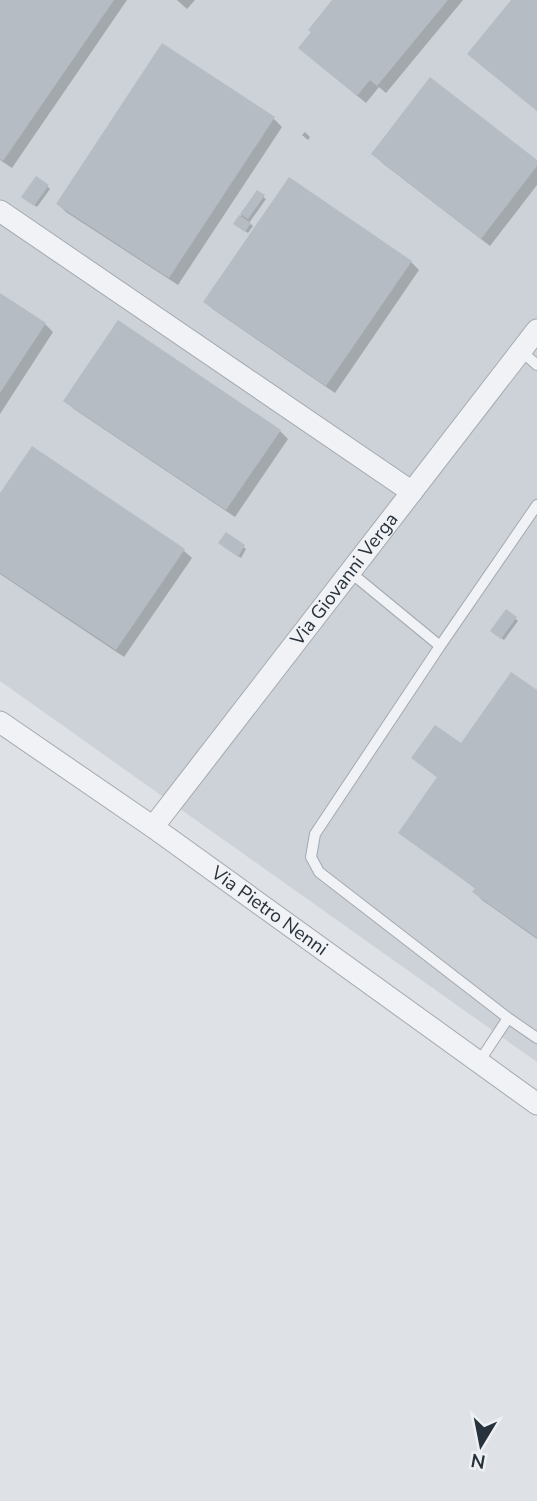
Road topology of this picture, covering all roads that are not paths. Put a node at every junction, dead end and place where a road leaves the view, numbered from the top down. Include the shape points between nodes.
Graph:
1 (0, 211) edge
2 (537, 330) edge
3 (529, 358) edge
4 (412, 492) junction
5 (537, 505) edge
6 (350, 572) junction
7 (439, 646) junction
8 (0, 722) edge
9 (153, 827) junction
10 (508, 1018) junction
11 (537, 1038) edge
12 (479, 1062) junction
13 (537, 1104) edge

1 - 4 street
2 - 3 street, Via Giovanni Verga
3 - 4 street, Via Giovanni Verga
4 - 6 street, Via Giovanni Verga
5 - 7 lane
6 - 7 lane
6 - 9 street, Via Giovanni Verga
7 - 10 lane via 315,834 311,857 319,872
8 - 9 street, Via Pietro Nenni
9 - 12 street, Via Pietro Nenni
10 - 11 lane
10 - 12 lane
12 - 13 street, Via Pietro Nenni

